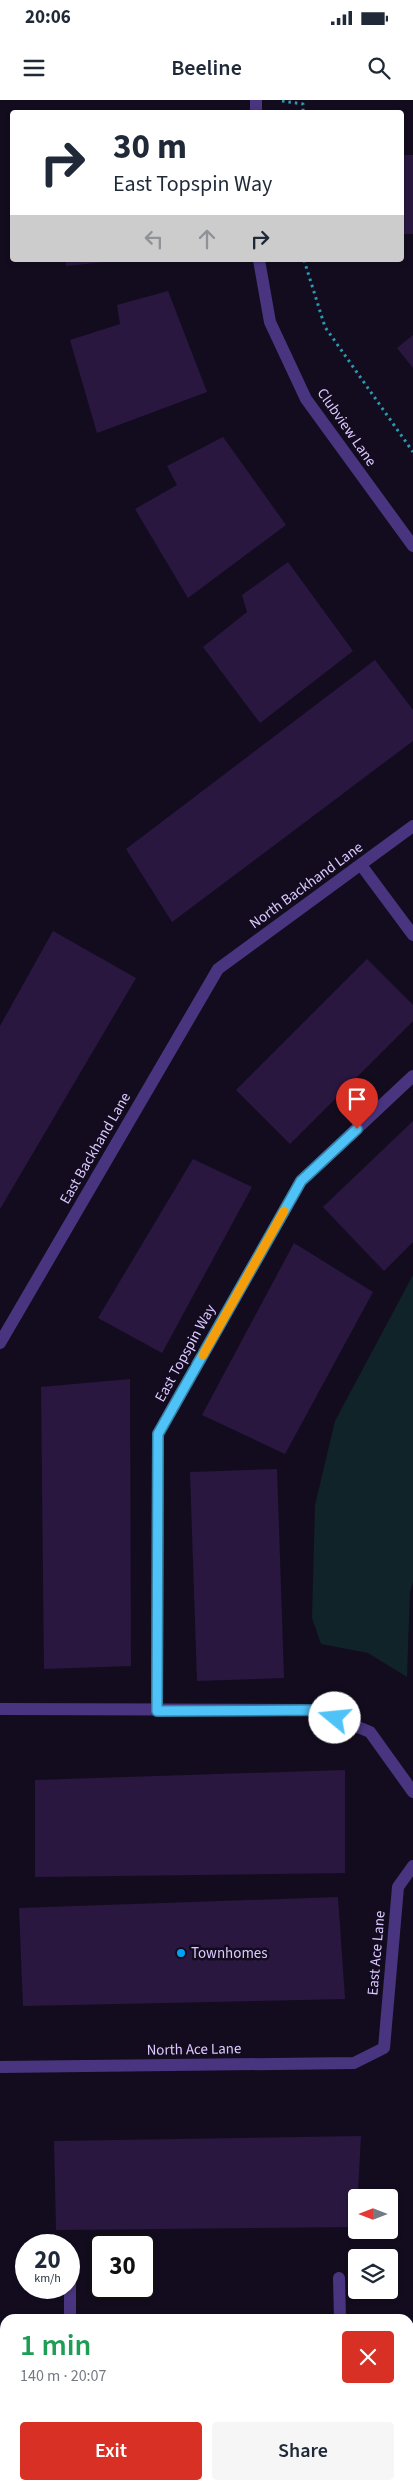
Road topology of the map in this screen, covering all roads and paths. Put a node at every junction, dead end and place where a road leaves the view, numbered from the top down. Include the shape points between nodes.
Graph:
1 (280, 101) edge
2 (303, 110) edge
3 (259, 262) edge
4 (305, 262) edge
5 (413, 452) edge
6 (413, 546) edge
7 (413, 826) edge
8 (361, 865) junction
9 (413, 935) edge
10 (218, 969) joint
11 (413, 1076) edge
12 (0, 1343) edge
13 (0, 1709) edge
14 (157, 1711) junction
15 (413, 1792) edge
16 (413, 1866) edge
17 (384, 2048) joint
18 (0, 2067) edge
19 (339, 2278) dead end
20 (70, 2299) edge
21 (70, 2314) edge
22 (340, 2314) edge

1 - 2 path via 303,104
3 - 6 street, Clubview Lane via 270,322 306,399
4 - 5 path via 325,327
7 - 8 street, North Backhand Lane
8 - 9 street
8 - 10 street, North Backhand Lane
10 - 12 street, East Backhand Lane
11 - 14 street, East Topspin Way via 301,1181 158,1434
13 - 14 street
14 - 15 street via 318,1710 370,1732
16 - 17 street, East Ace Lane via 398,1887
17 - 18 street, North Ace Lane via 354,2063
19 - 22 street
20 - 21 street

